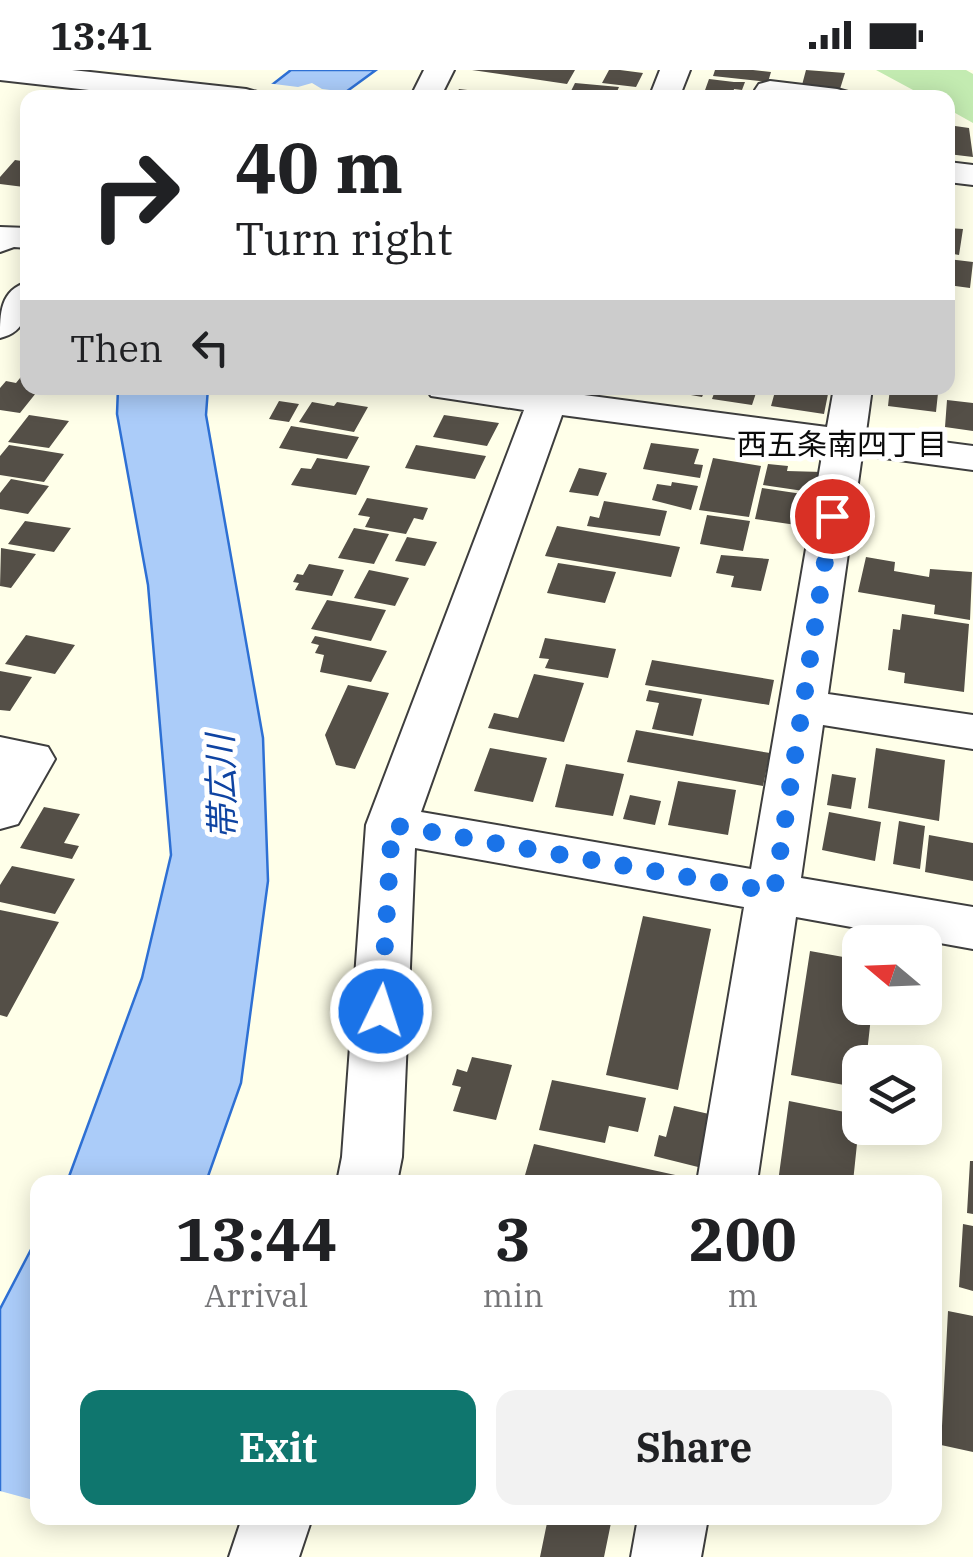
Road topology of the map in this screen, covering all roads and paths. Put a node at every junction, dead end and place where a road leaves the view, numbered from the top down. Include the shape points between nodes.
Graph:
1 (0, 71) edge
2 (195, 87) edge
3 (20, 303) edge
4 (0, 327) edge
5 (550, 395) edge
6 (852, 395) edge
7 (843, 440) junction
8 (973, 458) edge
9 (803, 706) junction
10 (973, 732) edge
11 (0, 754) edge
12 (0, 811) edge
13 (392, 825) junction
14 (774, 892) junction
15 (973, 928) edge
16 (368, 1175) edge
17 (728, 1175) edge
18 (274, 1525) edge
19 (672, 1525) edge
20 (264, 1557) edge
21 (666, 1557) edge

1 - 2 street
3 - 4 street
5 - 7 street
5 - 13 street
6 - 7 street
7 - 8 street
7 - 9 street
9 - 10 street
9 - 14 street
11 - 12 street via 31,759
13 - 14 street
13 - 16 street
14 - 15 street
14 - 17 street
18 - 20 street
19 - 21 street

